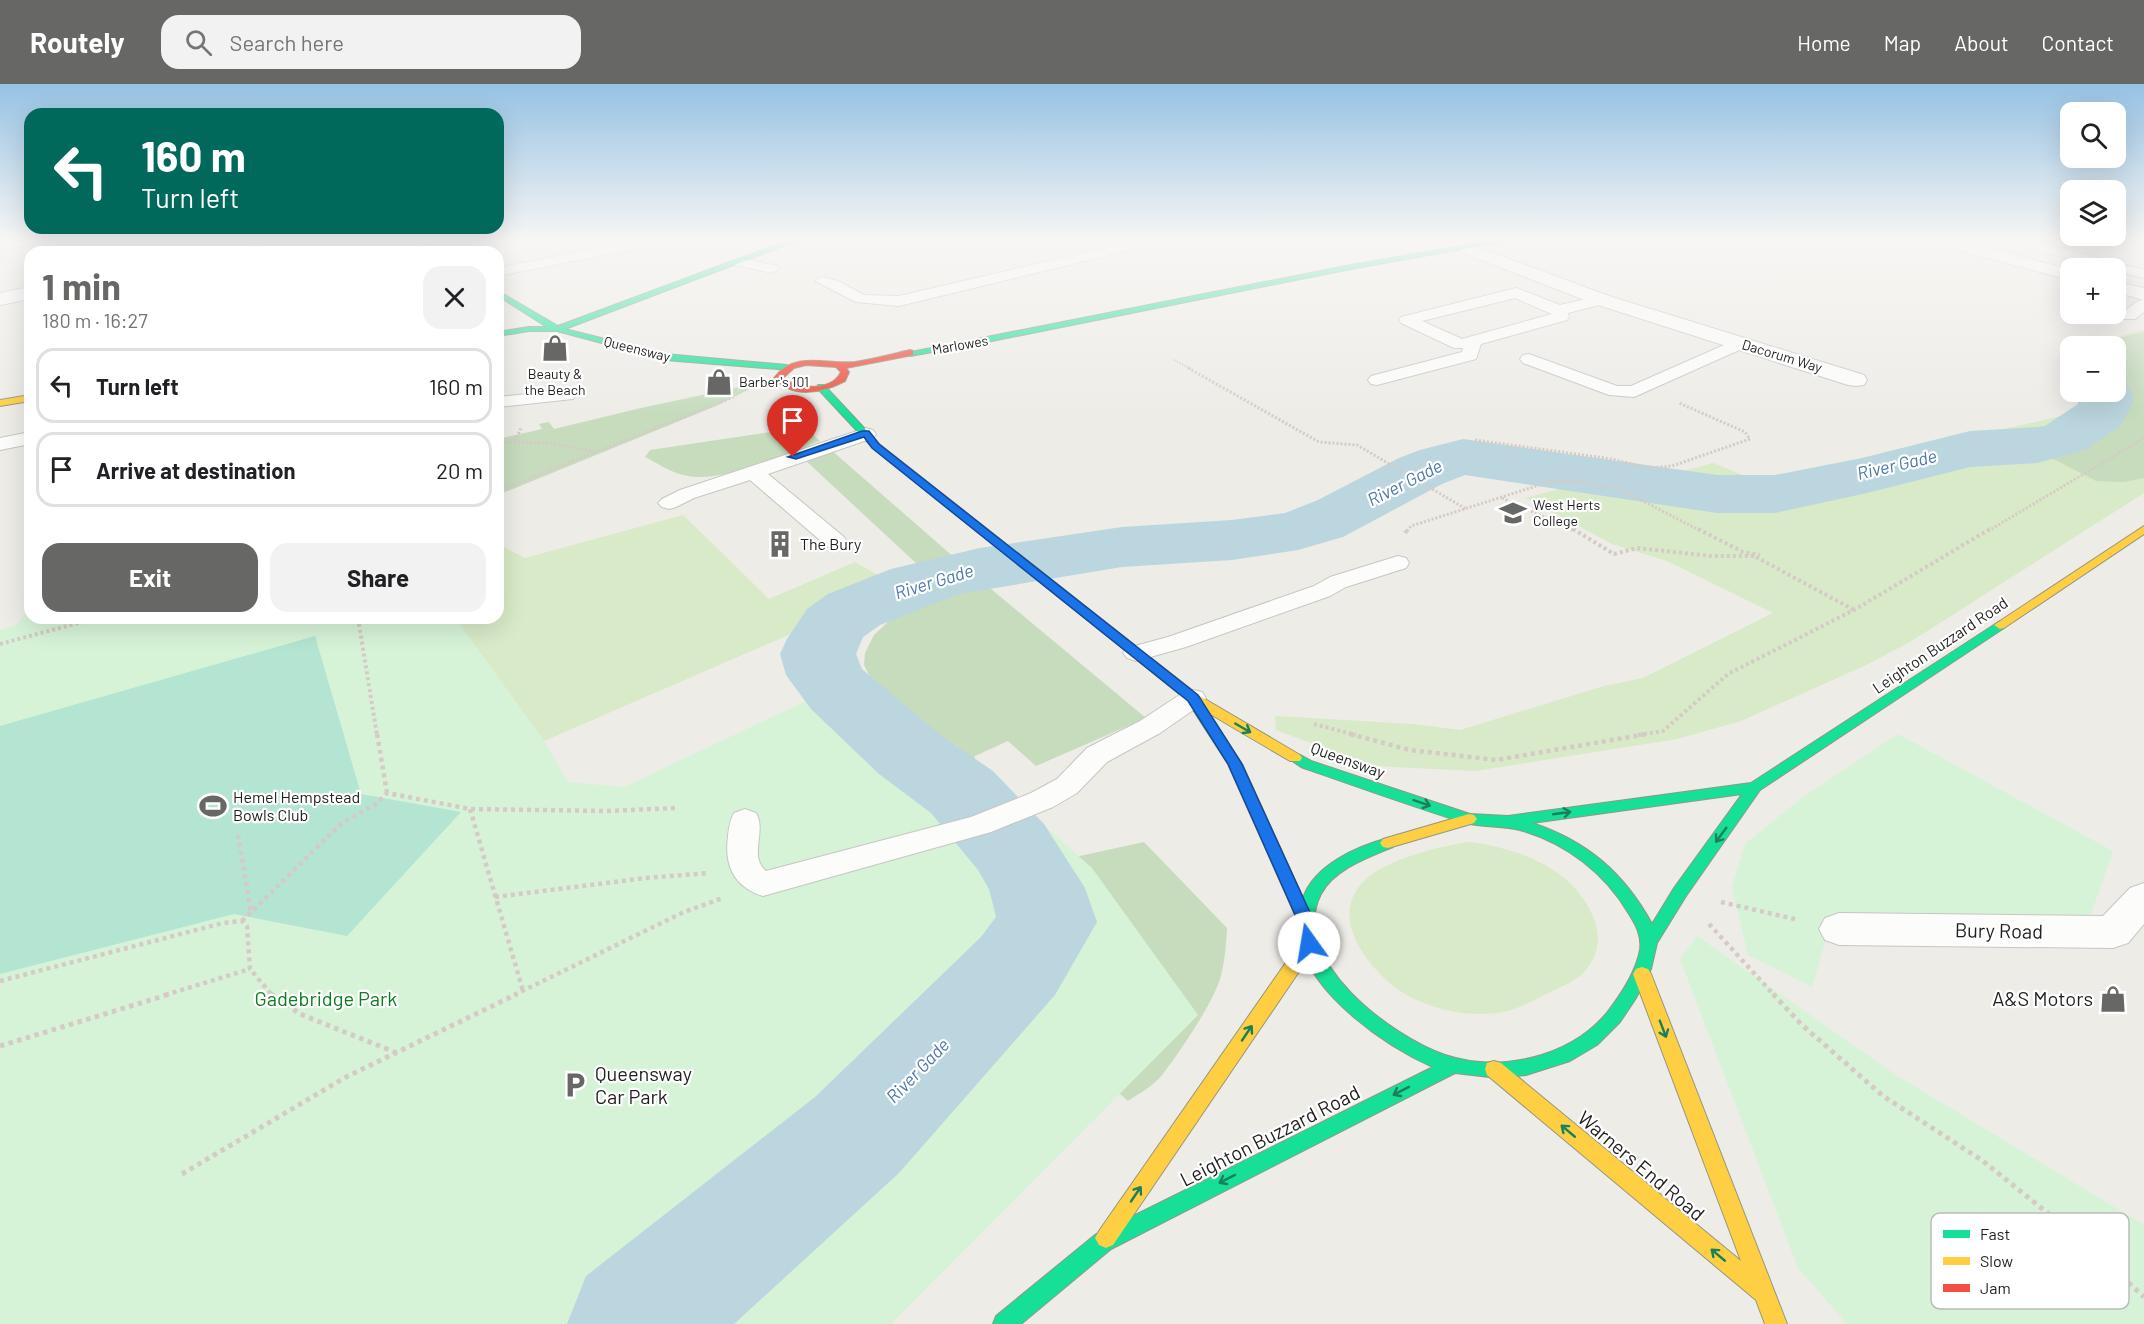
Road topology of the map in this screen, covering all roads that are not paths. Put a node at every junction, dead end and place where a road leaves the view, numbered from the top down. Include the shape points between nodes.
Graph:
1 (508, 299) edge
2 (638, 299) edge
3 (861, 299) edge
4 (908, 299) edge
5 (1192, 299) edge
6 (1496, 299) edge
7 (1529, 299) edge
8 (1599, 299) edge
9 (1602, 300) junction
10 (2144, 304) edge
11 (1559, 310) junction
12 (2129, 316) dead end
13 (557, 328) junction
14 (504, 333) edge
15 (1473, 340) junction
16 (1740, 343) junction
17 (1530, 359) dead end
18 (839, 365) junction
19 (787, 368) junction
20 (1377, 380) dead end
21 (1856, 380) dead end
22 (821, 387) junction
23 (567, 395) dead end
24 (24, 399) edge
25 (504, 401) edge
26 (0, 403) edge
27 (866, 434) junction
28 (24, 439) edge
29 (0, 444) edge
30 (752, 472) junction
31 (669, 503) dead end
32 (2144, 529) edge
33 (836, 542) dead end
34 (1398, 563) road end
35 (1136, 653) junction
36 (1193, 698) junction
37 (1755, 787) junction
38 (1469, 819) junction
39 (745, 820) dead end
40 (1504, 821) junction
41 (2144, 898) edge
42 (1304, 917) junction
43 (1839, 929) road end
44 (1650, 940) junction
45 (1309, 943) junction
46 (1642, 974) junction
47 (1454, 1065) junction
48 (1494, 1069) junction
49 (1103, 1242) junction
50 (1763, 1293) junction
51 (1004, 1324) edge
52 (1776, 1324) edge

1 - 13 main road, Queensway
2 - 13 main road
3 - 4 lane
5 - 18 main road, Marlowes
6 - 15 lane via 1407,320 1460,344
7 - 11 lane
8 - 9 street, Dacorum Way
9 - 11 lane
9 - 16 street, Dacorum Way
10 - 12 lane
11 - 15 lane via 1561,317
13 - 14 main road
13 - 19 main road, Queensway via 665,357
15 - 20 lane via 1470,355
16 - 17 lane via 1625,393
16 - 21 street, Dacorum Way
18 - 19 main road, Marlowes via 813,362
18 - 22 main road via 845,372 843,379
19 - 22 main road via 778,374 779,381 795,388
22 - 27 main road, Queensway
23 - 25 lane
24 - 26 main road
27 - 30 lane
27 - 35 main road, Queensway via 876,446
28 - 29 lane
30 - 31 lane
30 - 33 lane
32 - 37 main road, Leighton Buzzard Road
34 - 35 lane
35 - 36 main road, Queensway
36 -> 38 main road, Queensway via 1306,764
36 - 39 lane via 1097,755 1067,786 991,821 753,877 741,860
36 - 42 main road, Queensway via 1235,764
40 -> 37 main road, Leighton Buzzard Road
37 -> 44 main road, Leighton Buzzard Road
38 - 40 main road
38 - 42 main road via 1426,828 1359,856 1331,874 1313,893
40 - 44 main road via 1528,826 1588,856 1631,900
41 - 43 street, Bury Road via 2113,932
42 - 45 main road, Queensway
44 - 46 main road, Leighton Buzzard Road
45 - 47 main road, Queensway via 1322,969 1368,1021 1403,1045
49 -> 45 main road, Leighton Buzzard Road
46 - 48 main road, Leighton Buzzard Road via 1613,1021 1575,1051 1529,1068
46 -> 50 main road, Warners End Road
47 - 48 main road, Queensway
47 -> 49 main road, Leighton Buzzard Road
50 -> 48 main road, Warners End Road
49 - 51 main road, Leighton Buzzard Road
50 - 52 main road, Warners End Road

